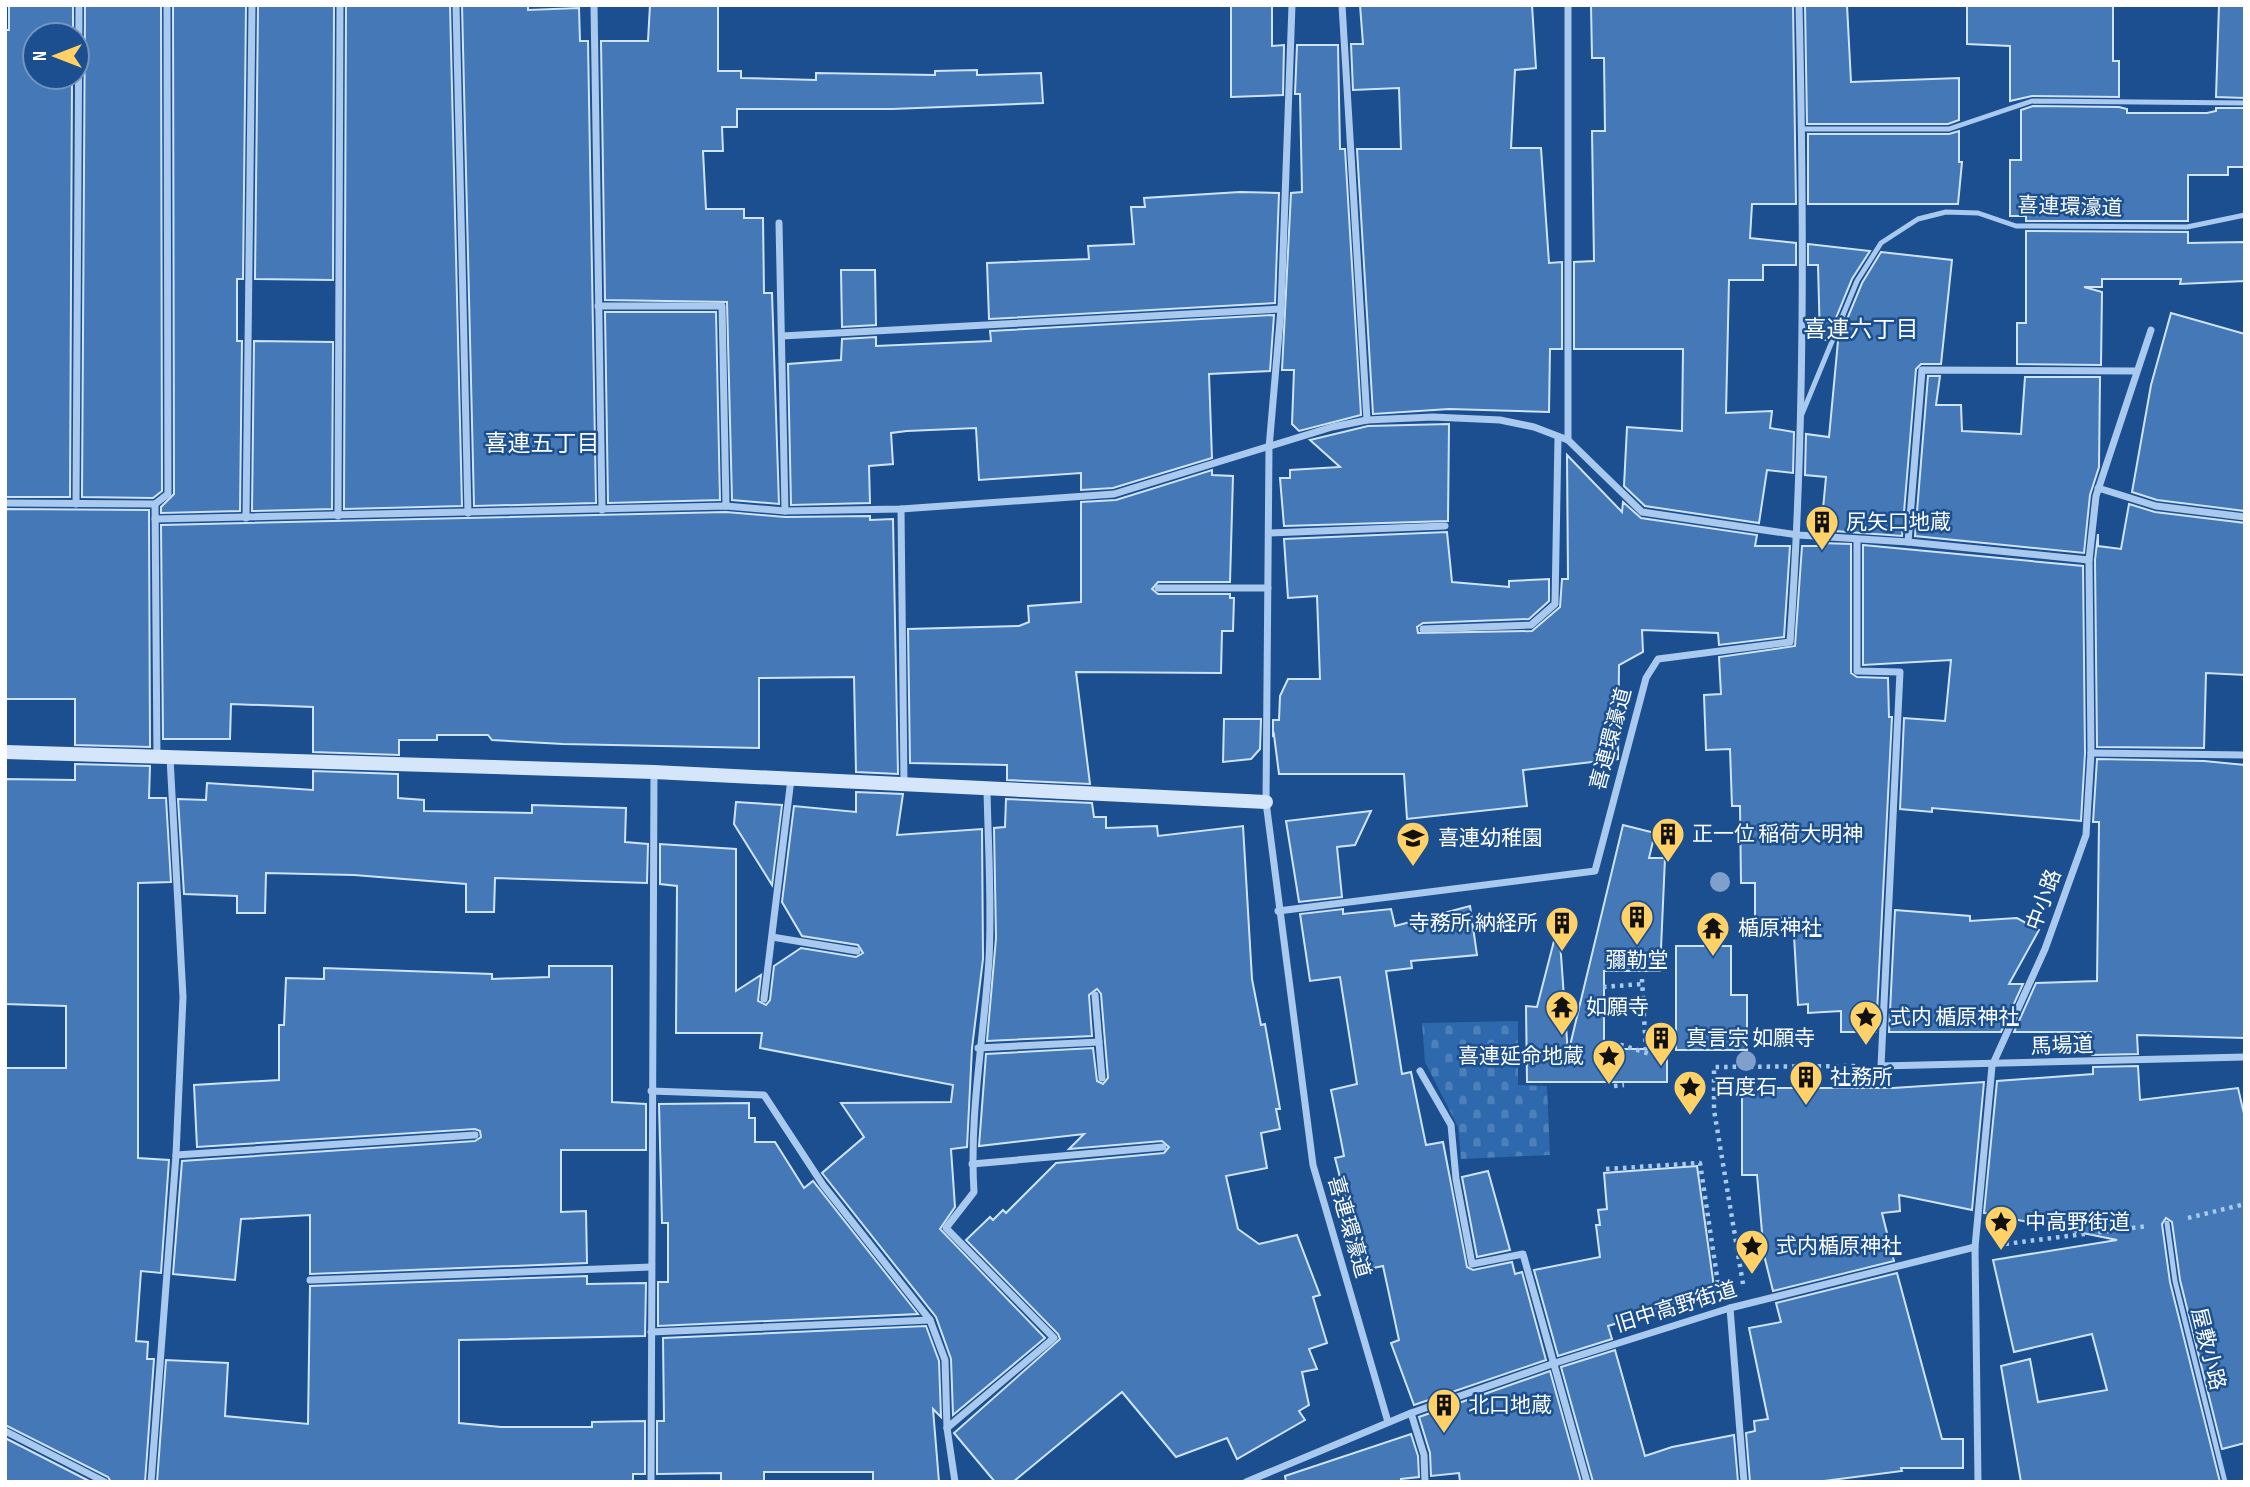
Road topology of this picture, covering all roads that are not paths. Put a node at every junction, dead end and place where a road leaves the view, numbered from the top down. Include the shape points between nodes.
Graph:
1 (79, 5) edge
2 (167, 5) edge
3 (252, 5) edge
4 (340, 5) edge
5 (456, 5) edge
6 (594, 5) edge
7 (1292, 5) edge
8 (1342, 5) edge
9 (1568, 5) edge
10 (1799, 5) edge
11 (2245, 103) edge
12 (1802, 129) junction
13 (2245, 215) edge
14 (779, 223) dead end
15 (598, 306) junction
16 (1281, 309) junction
17 (2151, 330) dead end
18 (782, 336) junction
19 (2136, 372) junction
20 (1367, 420) junction
21 (1799, 422) junction
22 (1558, 437) junction
23 (1568, 440) junction
24 (1269, 448) junction
25 (2098, 488) junction
26 (5, 503) edge
27 (76, 504) junction
28 (155, 505) junction
29 (726, 506) junction
30 (901, 509) junction
31 (602, 510) junction
32 (785, 510) junction
33 (468, 513) junction
34 (338, 516) junction
35 (2245, 517) edge
36 (246, 518) junction
37 (155, 519) junction
38 (1445, 526) dead end
39 (1269, 533) junction
40 (1798, 535) junction
41 (1857, 540) junction
42 (1908, 541) junction
43 (2090, 560) junction
44 (1158, 588) dead end
45 (1268, 588) junction
46 (1423, 629) dead end
47 (5, 752) edge
48 (2091, 753) junction
49 (2245, 755) edge
50 (163, 758) junction
51 (654, 772) junction
52 (791, 779) junction
53 (904, 785) junction
54 (987, 789) junction
55 (1266, 802) junction
56 (1278, 911) junction
57 (772, 937) junction
58 (857, 951) dead end
59 (1095, 995) dead end
60 (764, 999) dead end
61 (1099, 1041) junction
62 (978, 1048) junction
63 (2245, 1057) edge
64 (1992, 1066) junction
65 (1420, 1071) dead end
66 (1102, 1078) dead end
67 (651, 1091) junction
68 (475, 1135) dead end
69 (1163, 1147) dead end
70 (176, 1155) junction
71 (972, 1164) junction
72 (2167, 1223) road end
73 (1975, 1247) junction
74 (651, 1267) junction
75 (310, 1280) dead end
76 (1726, 1309) junction
77 (930, 1320) junction
78 (651, 1332) junction
79 (1555, 1363) junction
80 (1411, 1413) junction
81 (1388, 1422) junction
82 (947, 1428) junction
83 (5, 1431) edge
84 (105, 1482) edge
85 (152, 1482) edge
86 (650, 1482) edge
87 (955, 1482) edge
88 (1246, 1482) edge
89 (1425, 1482) edge
90 (1587, 1482) edge
91 (1744, 1482) edge
92 (1978, 1482) edge
93 (2225, 1482) edge

1 - 27 street
2 - 28 street via 168,494
3 - 36 street
4 - 34 street
5 - 33 street
6 - 15 street
7 - 16 street
8 - 20 street
9 - 23 street
10 - 12 street
11 - 12 lane via 2032,101 1949,129
12 - 21 street
13 - 21 lane, 喜連環濠道 via 2187,227 2016,226 1978,213 1954,212 1917,219 1881,243 1857,281
14 - 18 street
15 - 29 street via 722,306
15 - 31 street
16 - 18 street
16 - 24 street
17 - 19 street, 中小路
18 - 32 street
19 - 25 street, 中小路
19 - 42 street via 1922,370
20 - 22 street via 1500,420
20 - 24 street
21 - 40 street, 喜連環濠道
22 - 23 street
22 - 46 street via 1555,604 1531,625
23 - 40 street via 1642,512
24 - 30 street via 1114,494
24 - 39 street
25 - 35 street via 2156,506
25 - 43 street, 中小路
26 - 27 street
27 - 28 street
28 - 37 street
29 - 31 street
29 - 32 street
30 - 32 street
30 - 53 street
31 - 33 street
33 - 34 street
34 - 36 street
36 - 37 street
37 - 50 street
38 - 39 street
39 - 45 street
40 - 41 street
40 - 56 street, 喜連環濠道 via 1790,642 1658,659 1646,678 1595,871
41 - 42 street
41 - 64 street, 馬場道 via 1857,671 1900,672 1881,1066
42 - 43 street
43 - 48 street, 中小路
44 - 45 street
45 - 55 street
47 - 50 street
48 - 49 street
48 - 64 street, 中小路 via 2086,835 2045,949
50 - 51 street
50 - 70 street via 183,997
51 - 52 street
51 - 67 street
52 - 53 street
52 - 57 street
53 - 54 street
54 - 55 street
54 - 62 street via 989,958
55 - 56 street
56 - 81 street, 喜連環濠道 via 1313,1165
57 - 58 street
57 - 60 street
59 - 61 street
61 - 62 street
61 - 66 street
62 - 71 street
63 - 64 street, 馬場道
64 - 73 street, 中小路
65 - 79 street via 1451,1125 1472,1264 1523,1254
67 - 74 street
67 - 77 street via 764,1095 823,1185
68 - 70 street
69 - 71 street
70 - 85 street
71 - 82 street via 974,1192 946,1228 1054,1338
72 - 93 lane, 屋敷小路 via 2175,1281
73 - 76 street, 旧中高野街道
73 - 92 street, 中小路
74 - 75 street
74 - 78 street
76 - 79 street, 旧中高野街道
76 - 91 street
77 - 78 street
77 - 82 street via 945,1360
78 - 86 street
79 - 80 street, 旧中高野街道
79 - 90 street
80 - 81 street, 旧中高野街道
80 - 89 street via 1424,1455
81 - 88 street
82 - 87 street
83 - 84 street

